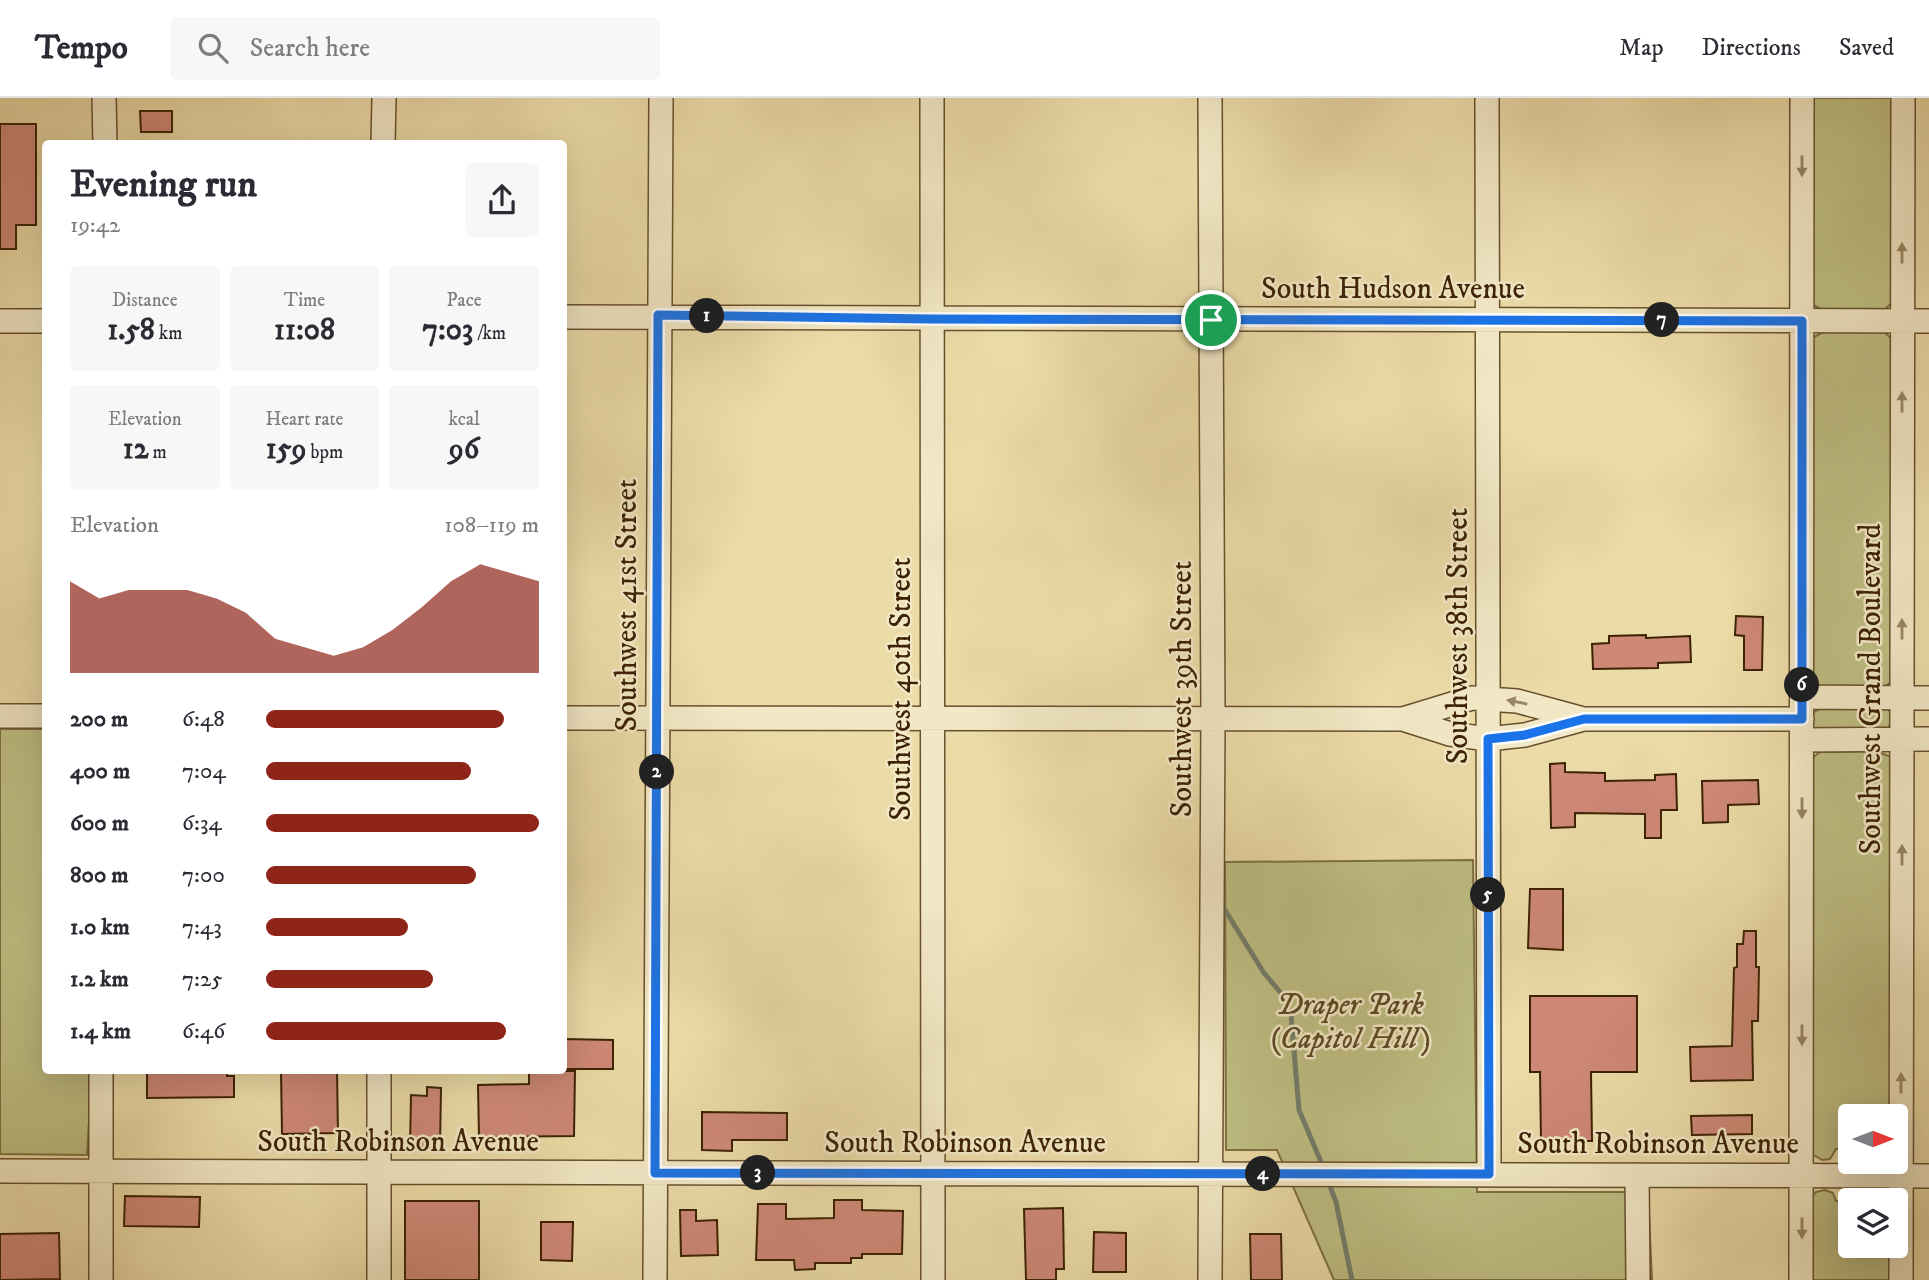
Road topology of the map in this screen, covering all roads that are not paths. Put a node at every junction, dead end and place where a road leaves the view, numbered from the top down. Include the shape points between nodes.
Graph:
1 (104, 98) edge
2 (384, 98) edge
3 (661, 98) edge
4 (932, 98) edge
5 (1210, 98) edge
6 (1487, 98) edge
7 (1802, 98) edge
8 (1903, 98) edge
9 (105, 140) edge
10 (383, 140) edge
11 (658, 315) junction
12 (567, 317) edge
13 (930, 319) junction
14 (1211, 320) junction
15 (1488, 320) junction
16 (0, 321) edge
17 (42, 321) edge
18 (1802, 321) junction
19 (1902, 321) junction
20 (1929, 321) edge
21 (1902, 697) junction
22 (1489, 698) junction
23 (1929, 698) edge
24 (0, 716) edge
25 (42, 716) edge
26 (932, 716) junction
27 (657, 717) junction
28 (567, 718) edge
29 (1213, 718) junction
30 (1802, 718) junction
31 (1404, 719) junction
32 (1584, 719) junction
33 (1488, 739) junction
34 (1929, 739) edge
35 (1902, 740) junction
36 (101, 1074) edge
37 (379, 1074) edge
38 (0, 1171) edge
39 (379, 1172) junction
40 (101, 1173) junction
41 (655, 1173) junction
42 (932, 1173) junction
43 (1209, 1174) junction
44 (1489, 1174) junction
45 (1637, 1175) junction
46 (1802, 1176) junction
47 (1901, 1176) junction
48 (1929, 1176) edge
49 (101, 1280) edge
50 (379, 1280) edge
51 (655, 1280) edge
52 (933, 1280) edge
53 (1210, 1280) edge
54 (1638, 1280) edge
55 (1801, 1280) edge
56 (1900, 1280) edge

1 - 9 street
2 - 10 street
3 - 11 street, Southwest 41st Street
4 - 13 street, Southwest 40th Street
5 - 14 street, Southwest 39th Street
6 - 15 street, Southwest 38th Street
7 -> 18 street
19 -> 8 street, Southwest Grand Boulevard
11 - 12 street, South Hudson Avenue
11 - 13 street, South Hudson Avenue
11 - 27 street, Southwest 41st Street
13 - 14 street, South Hudson Avenue
13 - 26 street, Southwest 40th Street
14 - 15 street, South Hudson Avenue
14 - 29 street, Southwest 39th Street
15 - 18 street, South Hudson Avenue
15 - 22 street, Southwest 38th Street
16 - 17 street
18 - 19 street, South Hudson Avenue
18 - 30 street
19 - 20 street, South Hudson Avenue
21 -> 19 street, Southwest Grand Boulevard
21 - 23 street
21 - 30 street
21 - 35 street, Southwest Grand Boulevard
22 - 31 street via 1460,699
32 -> 22 street
22 - 33 street, Southwest 38th Street
24 - 25 street
26 - 27 street
26 - 29 street
26 - 42 street, Southwest 40th Street
27 - 28 street
27 - 41 street, Southwest 41st Street
29 - 31 street
29 - 43 street, Southwest 39th Street
30 - 32 street
30 - 35 street
30 -> 46 street
31 - 33 street via 1450,734
32 - 33 street via 1525,735
33 - 44 street, Southwest 38th Street
34 - 35 street
47 -> 35 street, Southwest Grand Boulevard
36 - 40 street
37 - 39 street
38 - 40 street, South Robinson Avenue
39 - 40 street, South Robinson Avenue
39 - 41 street, South Robinson Avenue
39 - 50 street
40 - 49 street
41 - 42 street, South Robinson Avenue
41 - 51 street, Southwest 41st Street
42 - 43 street, South Robinson Avenue
42 - 52 street, Southwest 40th Street
43 - 44 street, South Robinson Avenue
43 - 53 street, Southwest 39th Street
44 - 45 street, South Robinson Avenue
45 - 46 street, South Robinson Avenue
45 - 54 street
46 - 47 street, South Robinson Avenue
46 -> 55 street
47 - 48 street, South Robinson Avenue
47 - 56 street, Southwest Grand Boulevard

